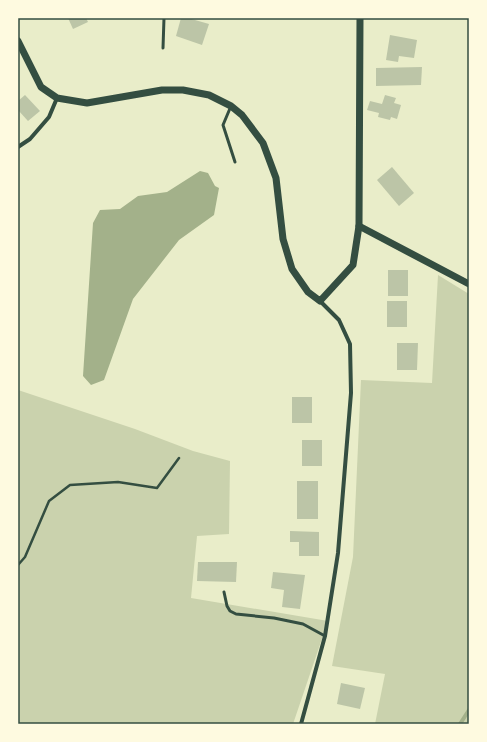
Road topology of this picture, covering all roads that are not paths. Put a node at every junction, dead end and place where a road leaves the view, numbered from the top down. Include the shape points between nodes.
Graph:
1 (164, 18) edge
2 (360, 18) edge
3 (18, 41) edge
4 (163, 48) dead end
5 (57, 98) junction
6 (231, 106) junction
7 (18, 147) edge
8 (235, 162) dead end
9 (359, 226) junction
10 (469, 284) edge
11 (320, 301) junction
12 (224, 592) dead end
13 (325, 636) junction
14 (301, 724) edge

1 - 4 lane
2 - 9 street
3 - 5 street via 42,87
5 - 6 street via 87,103 162,90 183,90 209,95
5 - 7 street via 49,116 30,139
6 - 8 lane via 223,125
6 - 11 street via 242,115 263,143 276,178 283,239 292,269 308,292
9 - 10 street
9 - 11 street via 353,265
11 - 13 street via 339,320 350,344 351,393 338,546
12 - 13 lane via 227,606 236,614 303,624
13 - 14 street

